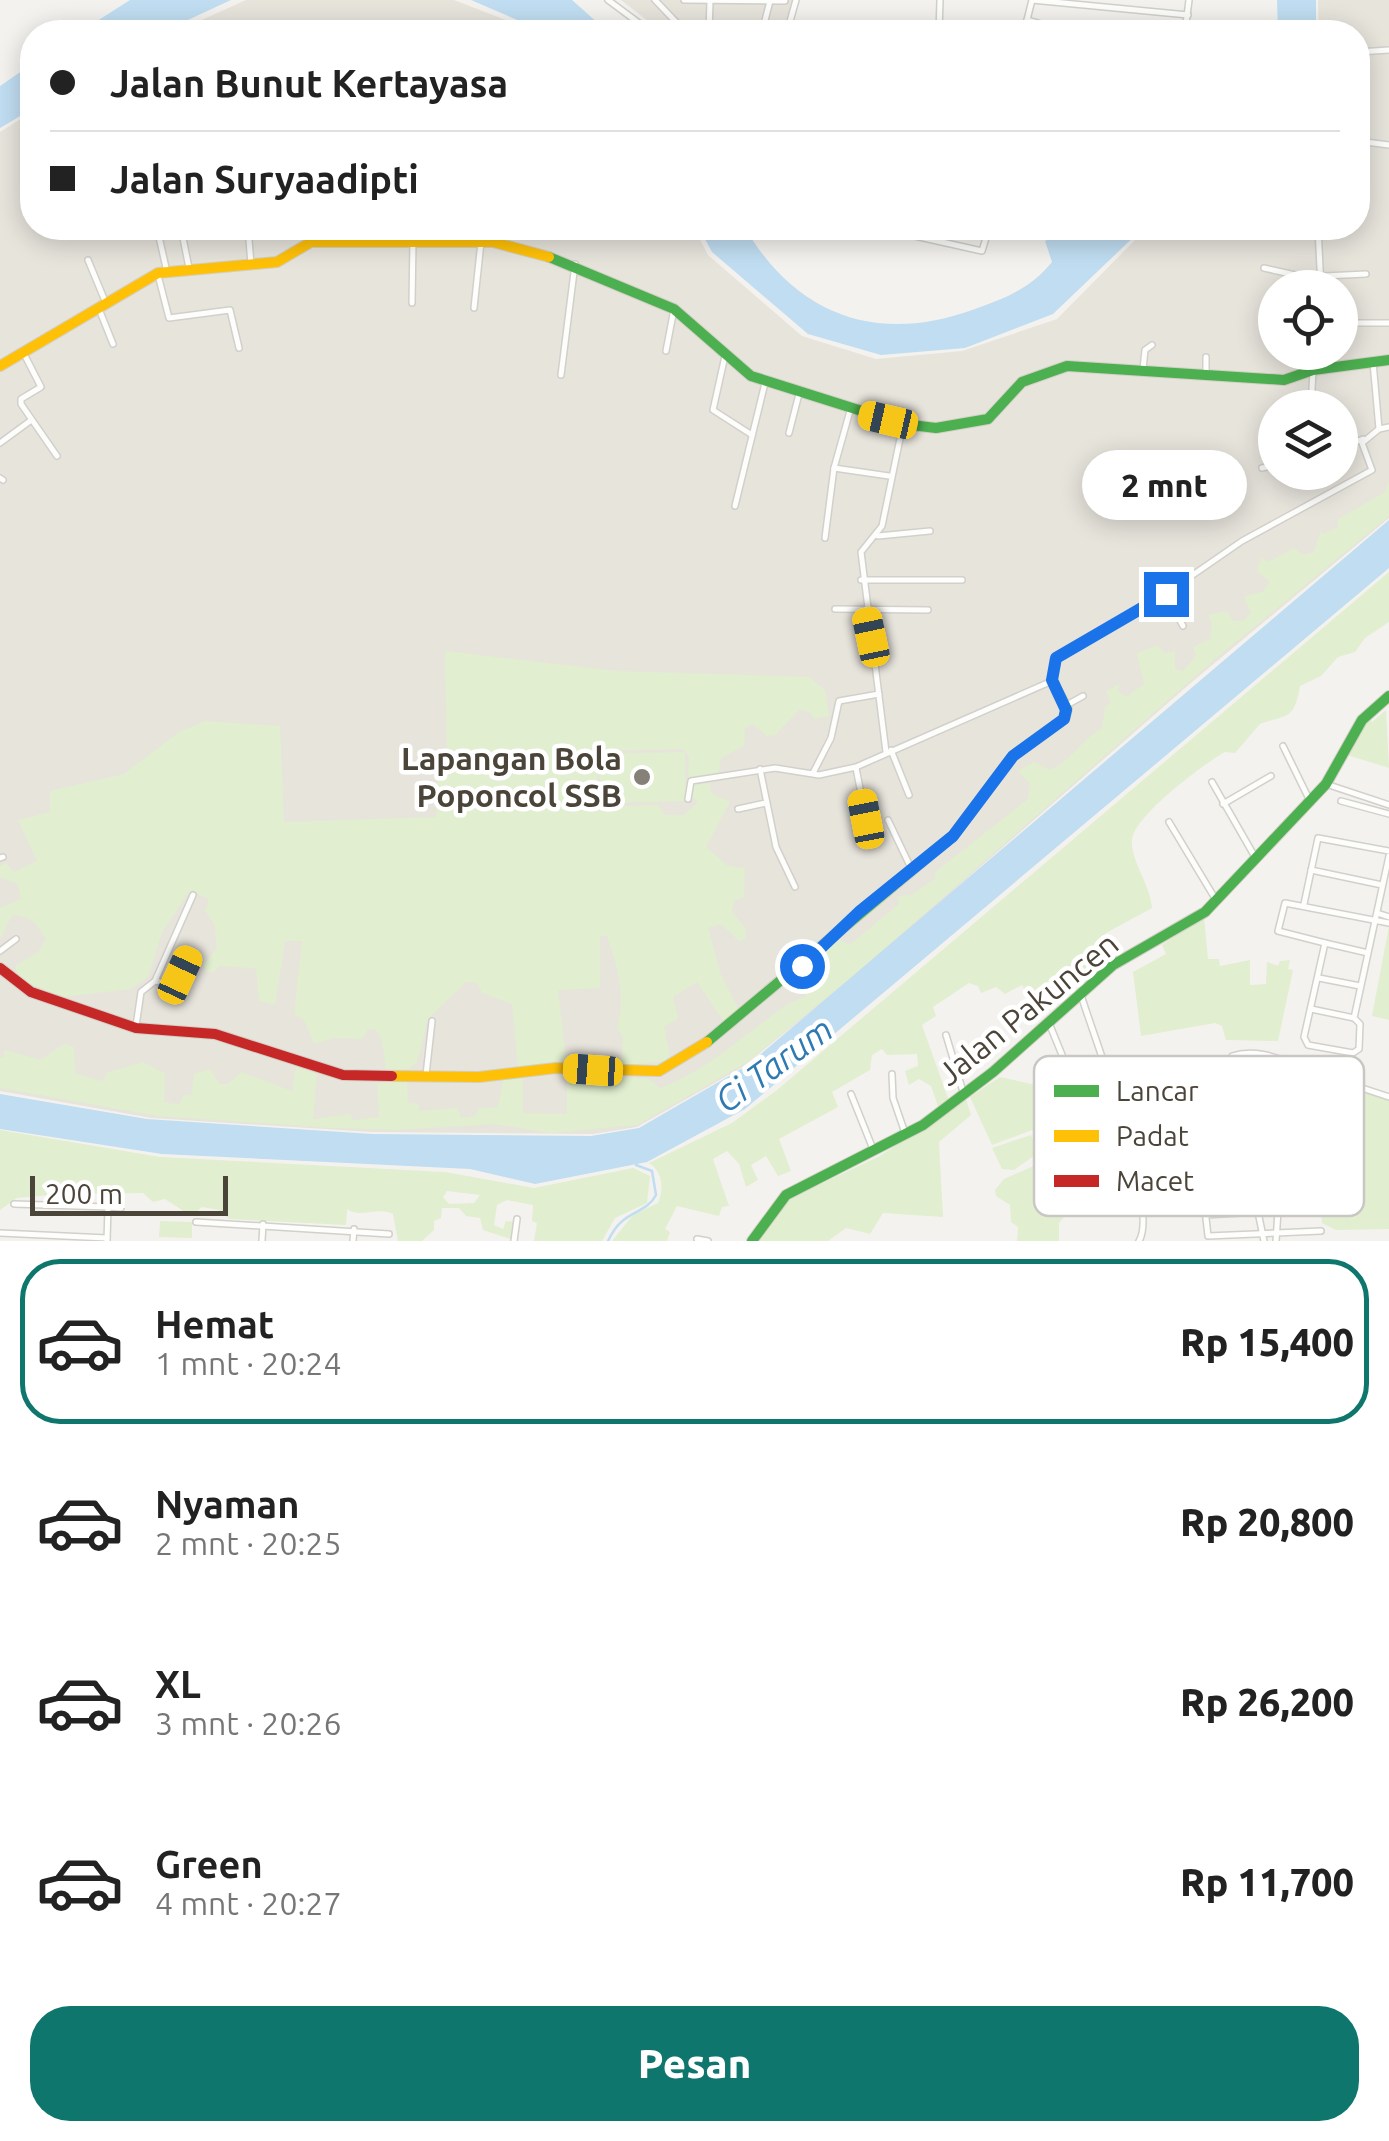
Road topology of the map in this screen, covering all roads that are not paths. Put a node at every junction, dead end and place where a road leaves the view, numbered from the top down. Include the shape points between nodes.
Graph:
1 (608, 0) edge
2 (655, 0) edge
3 (684, 0) edge
4 (1187, 0) edge
5 (710, 1) edge
6 (740, 1) edge
7 (770, 1) edge
8 (785, 1) edge
9 (1188, 15) junction
10 (635, 20) edge
11 (674, 20) edge
12 (1028, 20) edge
13 (1187, 20) edge
14 (158, 240) edge
15 (184, 240) edge
16 (249, 240) edge
17 (324, 240) edge
18 (413, 240) joint
19 (928, 240) edge
20 (985, 240) edge
21 (1318, 240) edge
22 (475, 242) junction
23 (88, 260) dead end
24 (251, 264) junction
25 (575, 264) junction
26 (189, 268) junction
27 (1264, 268) dead end
28 (1271, 270) edge
29 (1320, 270) edge
30 (162, 273) junction
31 (1358, 274) edge
32 (1366, 274) dead end
33 (412, 303) dead end
34 (101, 304) junction
35 (474, 308) dead end
36 (674, 309) junction
37 (1358, 323) edge
38 (1389, 323) edge
39 (114, 344) dead end
40 (1152, 344) dead end
41 (238, 348) dead end
42 (22, 350) junction
43 (666, 351) dead end
44 (725, 355) junction
45 (1206, 357) dead end
46 (1389, 360) edge
47 (1373, 362) junction
48 (1358, 364) edge
49 (0, 366) edge
50 (1144, 369) junction
51 (1315, 370) edge
52 (561, 374) dead end
53 (1206, 374) junction
54 (765, 383) junction
55 (800, 390) junction
56 (850, 410) junction
57 (30, 421) junction
58 (903, 424) junction
59 (1389, 426) edge
60 (1379, 428) junction
61 (789, 433) dead end
62 (752, 435) junction
63 (1363, 439) junction
64 (1358, 441) edge
65 (0, 443) edge
66 (57, 456) dead end
67 (834, 468) junction
68 (889, 476) junction
69 (736, 506) dead end
70 (930, 531) dead end
71 (878, 536) junction
72 (825, 538) dead end
73 (861, 580) junction
74 (962, 580) dead end
75 (1166, 594) junction
76 (836, 609) dead end
77 (865, 610) junction
78 (928, 610) dead end
79 (1183, 626) dead end
80 (1052, 680) junction
81 (878, 694) junction
82 (1084, 696) dead end
83 (1389, 696) edge
84 (1065, 706) junction
85 (1283, 746) dead end
86 (889, 751) junction
87 (856, 767) junction
88 (760, 769) junction
89 (812, 773) junction
90 (1272, 776) dead end
91 (1212, 782) dead end
92 (1326, 784) junction
93 (909, 796) dead end
94 (688, 799) dead end
95 (1309, 800) junction
96 (1341, 800) dead end
97 (766, 803) junction
98 (1222, 804) junction
99 (1389, 806) edge
100 (738, 809) dead end
101 (1389, 814) edge
102 (866, 819) dead end
103 (888, 820) dead end
104 (1169, 822) dead end
105 (1389, 854) edge
106 (1256, 857) junction
107 (911, 868) junction
108 (1311, 870) junction
109 (1382, 885) junction
110 (796, 887) dead end
111 (193, 896) dead end
112 (1216, 900) junction
113 (1304, 904) junction
114 (1376, 916) junction
115 (1389, 920) edge
116 (16, 940) dead end
117 (1325, 943) junction
118 (0, 951) edge
119 (1368, 953) junction
120 (190, 954) dead end
121 (0, 968) edge
122 (1318, 978) junction
123 (155, 980) junction
124 (1360, 986) junction
125 (1081, 994) junction
126 (1311, 1008) junction
127 (1354, 1018) junction
128 (432, 1021) dead end
129 (1049, 1023) junction
130 (136, 1028) junction
131 (946, 1035) dead end
132 (1062, 1056) edge
133 (1102, 1056) edge
134 (1235, 1056) edge
135 (1261, 1056) edge
136 (892, 1074) dead end
137 (426, 1078) junction
138 (1364, 1088) edge
139 (851, 1094) dead end
140 (964, 1095) junction
141 (1389, 1096) edge
142 (906, 1136) junction
143 (874, 1152) junction
144 (14, 1204) dead end
145 (108, 1207) junction
146 (120, 1208) dead end
147 (1142, 1216) edge
148 (1205, 1216) edge
149 (1278, 1216) edge
150 (517, 1219) dead end
151 (196, 1222) dead end
152 (263, 1224) junction
153 (354, 1228) junction
154 (1321, 1231) dead end
155 (0, 1233) edge
156 (1276, 1233) junction
157 (389, 1234) dead end
158 (1263, 1237) edge
159 (697, 1238) edge
160 (107, 1240) edge
161 (262, 1241) edge
162 (353, 1241) edge
163 (514, 1241) edge
164 (708, 1241) edge
165 (752, 1241) edge
166 (1139, 1241) edge
167 (1276, 1241) edge

1 - 10 street
2 - 11 street
3 - 5 street
4 - 9 street
5 - 6 street
6 - 7 street
7 - 8 street
9 - 12 street via 1032,0
9 - 13 street
14 - 30 street
15 - 26 street
16 - 24 street
17 - 24 street via 284,260
18 - 22 street
18 - 33 street
19 - 20 street via 982,250
21 - 29 street
22 - 25 street via 518,246
22 - 35 street
23 - 34 street
24 - 26 street
25 - 36 street
25 - 52 street
26 - 30 street
27 - 28 street
30 - 34 street
30 - 41 street via 169,318 233,311
31 - 32 street
34 - 39 street
34 - 42 street
36 - 43 street
36 - 44 street
37 - 38 street
40 - 50 street
42 - 49 street
42 - 57 street via 41,385 20,402
44 - 54 street
44 - 62 street via 714,410
45 - 53 street
46 - 47 street
47 - 48 street
47 - 60 street
50 - 53 street
50 - 58 street via 1085,364 1042,371 988,418 936,428
51 - 53 street via 1284,380
54 - 55 street
54 - 62 street
55 - 56 street
55 - 61 street
56 - 58 street
56 - 67 street
57 - 65 street
57 - 66 street
58 - 68 street
59 - 60 street
60 - 63 street
62 - 69 street
63 - 64 street
63 - 75 street via 1372,470 1242,541
67 - 68 street
67 - 72 street
68 - 71 street
70 - 71 street
71 - 73 street via 862,546
73 - 74 street
73 - 77 street
75 - 79 street
75 - 80 street via 1056,658
76 - 77 street
77 - 78 street
77 - 81 street
80 - 84 street
80 - 86 street
81 - 86 street
81 - 89 street via 839,701 831,738
82 - 84 street
83 - 92 street, Jalan Pakuncen via 1362,720
84 - 107 street via 1064,719 1003,766 953,836
85 - 95 street
86 - 87 street
86 - 93 street
87 - 89 street
87 - 102 street
88 - 89 street
88 - 94 street via 691,780
88 - 97 street
90 - 98 street
91 - 98 street
92 - 95 street, Jalan Pakuncen
92 - 99 street
95 - 106 street, Jalan Pakuncen
96 - 101 street
97 - 100 street
97 - 110 street via 776,847
98 - 106 street
103 - 107 street
104 - 112 street
105 - 108 street via 1321,837
105 - 109 street
106 - 112 street, Jalan Pakuncen
107 - 137 street via 774,991 665,1070 556,1068
108 - 109 street
108 - 113 street
109 - 114 street
111 - 123 street
112 - 125 street, Jalan Pakuncen via 1183,927 1113,964
113 - 114 street
113 - 117 street via 1285,902 1278,931
114 - 115 street
114 - 119 street
116 - 118 street
117 - 119 street
117 - 122 street
119 - 124 street
120 - 123 street via 176,985
121 - 130 street via 31,992
122 - 124 street
122 - 126 street
123 - 130 street via 141,992
124 - 127 street
125 - 129 street, Jalan Pakuncen
125 - 133 street
126 - 127 street
126 - 127 street via 1308,1045 1357,1052 1360,1024
128 - 137 street
129 - 132 street
129 - 140 street, Jalan Pakuncen
130 - 137 street via 215,1034 343,1075
131 - 140 street
134 - 135 street
136 - 142 street
138 - 141 street
139 - 143 street
140 - 142 street, Jalan Pakuncen
142 - 143 street, Jalan Pakuncen
143 - 165 street, Jalan Pakuncen via 786,1195
144 - 145 street
145 - 146 street
145 - 160 street
147 - 166 street
148 - 158 street via 1208,1236
149 - 156 street
150 - 163 street
151 - 152 street
152 - 153 street
152 - 161 street
153 - 157 street
153 - 162 street
154 - 156 street
155 - 160 street
156 - 158 street
156 - 167 street
159 - 164 street

